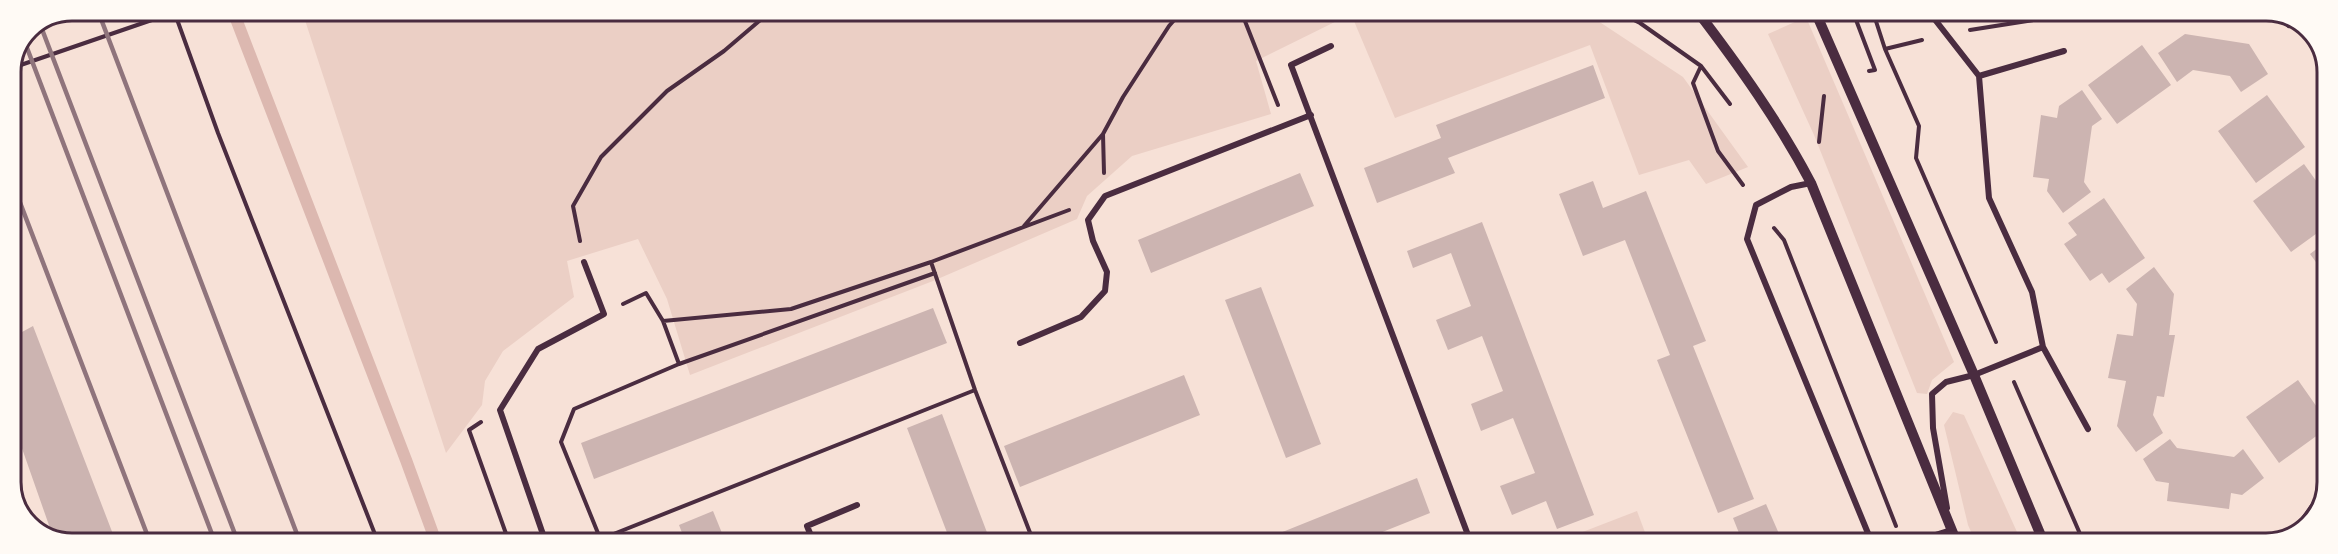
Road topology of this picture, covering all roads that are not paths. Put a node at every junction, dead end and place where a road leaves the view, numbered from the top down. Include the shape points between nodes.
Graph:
1 (1704, 21) edge
2 (1819, 21) edge
3 (1937, 21) edge
4 (1331, 46) dead end
5 (2064, 51) dead end
6 (1979, 75) junction
7 (1311, 115) junction
8 (1811, 183) junction
9 (584, 262) road end
10 (1020, 343) dead end
11 (2043, 347) junction
12 (1974, 375) junction
13 (2088, 429) dead end
14 (857, 505) dead end
15 (1951, 530) junction
16 (543, 533) edge
17 (810, 533) edge
18 (1467, 533) edge
19 (1868, 533) edge
20 (1942, 533) edge
21 (1952, 533) edge
22 (2040, 533) edge

1 - 8 street via 1747,78
2 - 12 street
3 - 6 street
4 - 7 street via 1291,64
5 - 6 street
6 - 11 street via 1989,198 2032,292
7 - 10 street via 1104,196 1088,220 1107,272 1106,291 1081,317
7 - 18 street
8 - 15 street
8 - 19 street via 1791,187 1756,205 1747,239
9 - 16 street via 604,314 538,349 500,410
11 - 12 street
11 - 13 street
12 - 15 street via 1946,382 1932,394 1933,428
12 - 22 street
14 - 17 street via 807,526
15 - 20 street
15 - 21 street

